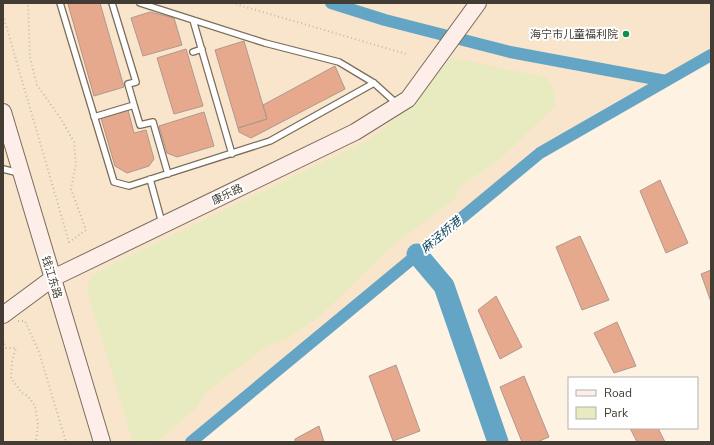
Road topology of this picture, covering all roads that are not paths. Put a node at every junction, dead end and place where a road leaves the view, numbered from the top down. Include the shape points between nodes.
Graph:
1 (60, 3) edge
2 (112, 3) edge
3 (140, 3) edge
4 (473, 9) edge
5 (193, 20) junction
6 (202, 49) junction
7 (193, 52) dead end
8 (374, 84) junction
9 (134, 105) junction
10 (398, 105) junction
11 (3, 112) edge
12 (94, 116) junction
13 (232, 154) junction
14 (3, 169) edge
15 (21, 173) junction
16 (168, 174) junction
17 (150, 179) junction
18 (163, 225) junction
19 (53, 278) junction
20 (3, 315) edge
21 (102, 442) edge

1 - 12 lane
2 - 9 lane via 136,82 128,84
3 - 5 lane
4 - 10 street, 康乐路 via 408,99
5 - 6 lane
5 - 8 lane via 265,43 340,62
6 - 7 lane
6 - 13 lane
8 - 10 lane
8 - 13 lane via 270,141
9 - 12 lane
9 - 16 lane via 140,125 153,122
10 - 18 street, 康乐路 via 354,132
11 - 15 street, 钱江东路
12 - 17 lane via 114,182 130,186
13 - 16 lane
14 - 15 lane
15 - 19 street, 钱江东路
16 - 17 lane
17 - 18 lane
18 - 19 street, 康乐路
19 - 20 street, 康乐路
19 - 21 street, 钱江东路

